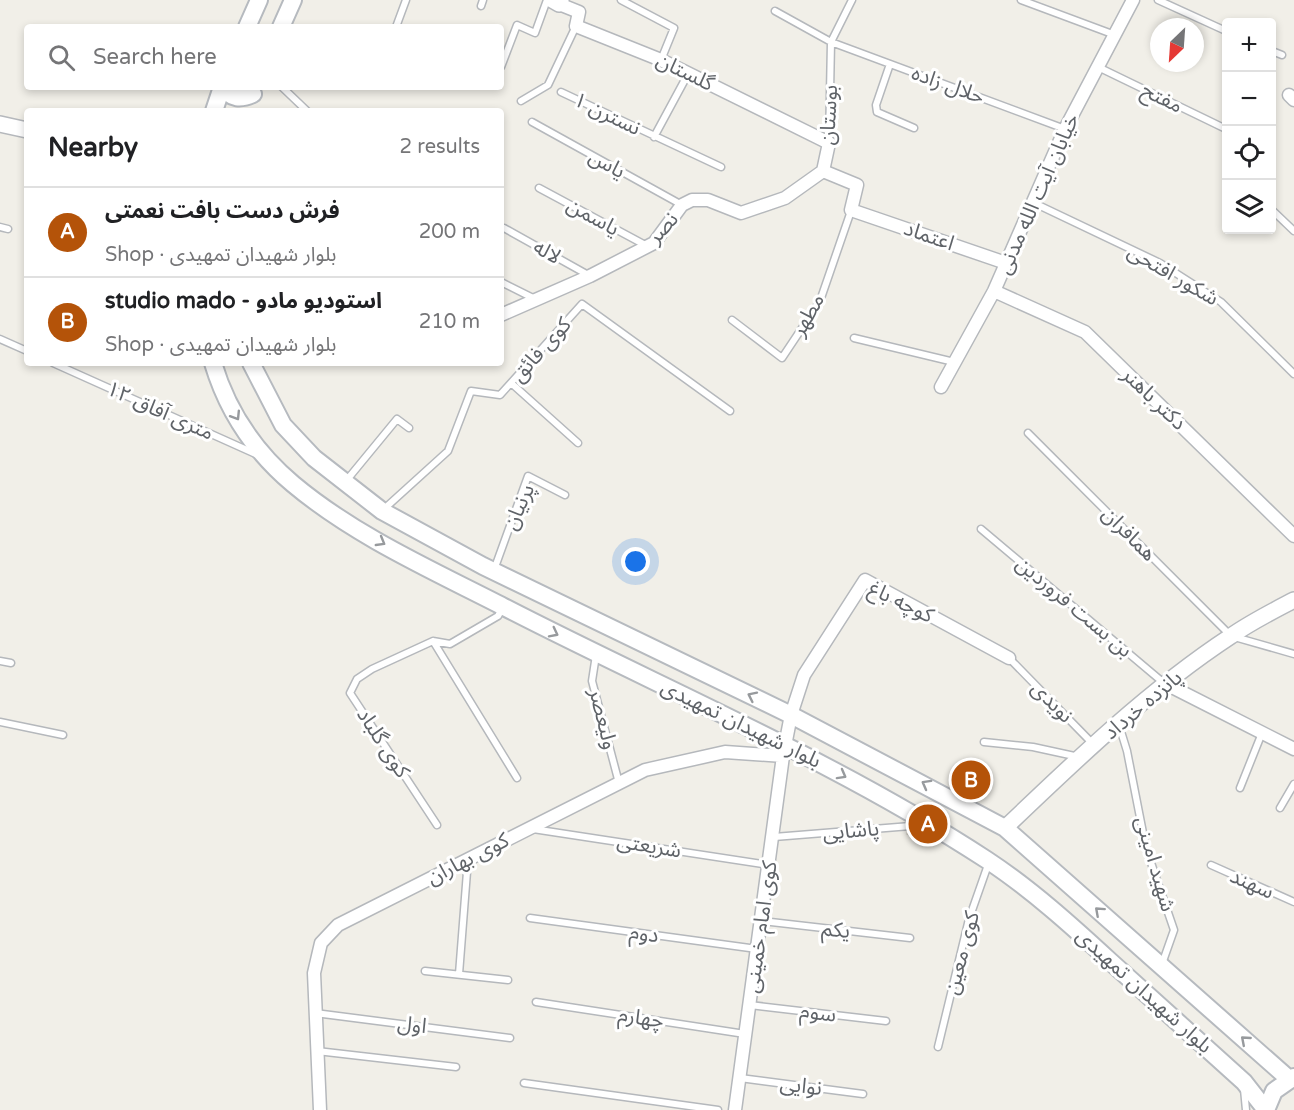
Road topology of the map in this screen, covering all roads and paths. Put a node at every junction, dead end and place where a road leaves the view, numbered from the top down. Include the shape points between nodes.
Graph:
1 (259, 0) edge
2 (293, 0) edge
3 (406, 0) edge
4 (621, 0) edge
5 (852, 0) edge
6 (1021, 0) edge
7 (1133, 0) edge
8 (1158, 0) edge
9 (555, 1) edge
10 (775, 11) dead end
11 (248, 24) edge
12 (282, 24) edge
13 (397, 24) edge
14 (576, 26) junction
15 (1222, 28) edge
16 (1115, 36) junction
17 (831, 42) junction
18 (1276, 53) edge
19 (1282, 55) dead end
20 (504, 59) edge
21 (661, 60) junction
22 (890, 64) junction
23 (1098, 67) junction
24 (688, 74) junction
25 (222, 90) edge
26 (225, 90) edge
27 (255, 90) edge
28 (285, 90) edge
29 (561, 92) dead end
30 (521, 101) dead end
31 (215, 108) edge
32 (249, 108) edge
33 (304, 108) edge
34 (532, 122) dead end
35 (0, 124) edge
36 (1222, 127) edge
37 (914, 128) dead end
38 (24, 129) edge
39 (1065, 129) junction
40 (654, 137) junction
41 (829, 143) junction
42 (721, 167) dead end
43 (823, 171) junction
44 (539, 188) dead end
45 (1034, 203) junction
46 (682, 205) junction
47 (851, 210) junction
48 (1276, 214) edge
49 (0, 227) edge
50 (504, 228) dead end
51 (8, 229) dead end
52 (1294, 231) edge
53 (647, 247) junction
54 (1006, 263) junction
55 (590, 276) junction
56 (504, 283) edge
57 (994, 291) junction
58 (534, 298) junction
59 (504, 313) edge
60 (732, 320) dead end
61 (855, 338) dead end
62 (0, 339) edge
63 (24, 350) edge
64 (954, 362) junction
65 (60, 366) edge
66 (214, 366) edge
67 (253, 366) edge
68 (1294, 374) edge
69 (511, 383) junction
70 (941, 387) dead end
71 (730, 411) dead end
72 (408, 428) dead end
73 (1028, 433) dead end
74 (578, 443) dead end
75 (267, 459) junction
76 (343, 484) junction
77 (565, 495) dead end
78 (381, 512) junction
79 (981, 529) dead end
80 (1294, 536) edge
81 (493, 571) junction
82 (1294, 600) edge
83 (503, 606) junction
84 (1231, 636) junction
85 (433, 641) junction
86 (597, 654) junction
87 (1294, 654) edge
88 (1009, 658) joint
89 (0, 661) edge
90 (11, 663) dead end
91 (1166, 684) junction
92 (791, 715) junction
93 (0, 722) edge
94 (1119, 725) junction
95 (1262, 733) junction
96 (63, 735) dead end
97 (984, 742) dead end
98 (1094, 745) junction
99 (1294, 748) edge
100 (784, 749) junction
101 (1080, 757) junction
102 (517, 778) dead end
103 (620, 783) junction
104 (1294, 784) edge
105 (1240, 788) dead end
106 (1280, 808) dead end
107 (928, 824) junction
108 (437, 825) dead end
109 (528, 828) junction
110 (1005, 828) junction
111 (774, 837) junction
112 (468, 858) junction
113 (989, 861) junction
114 (770, 865) junction
115 (1211, 865) dead end
116 (1294, 902) edge
117 (530, 918) dead end
118 (762, 921) junction
119 (910, 938) dead end
120 (758, 949) junction
121 (1161, 967) junction
122 (425, 971) dead end
123 (459, 974) junction
124 (508, 980) dead end
125 (537, 1002) dead end
126 (750, 1005) junction
127 (314, 1013) junction
128 (886, 1021) dead end
129 (746, 1035) junction
130 (510, 1038) dead end
131 (938, 1047) dead end
132 (316, 1051) junction
133 (456, 1067) dead end
134 (740, 1078) junction
135 (1292, 1078) edge
136 (1244, 1082) junction
137 (524, 1083) dead end
138 (863, 1095) dead end
139 (320, 1110) edge
140 (718, 1110) edge
141 (735, 1110) edge
142 (1246, 1110) edge
143 (1266, 1110) edge

1 - 11 main road
2 - 12 main road
3 - 13 lane
4 - 21 lane via 674,28
5 - 17 lane, بوستان
6 - 16 lane
7 - 16 street, خیابان آیت الله مدنی
8 - 15 lane
9 - 14 street via 579,12
9 - 20 lane via 535,33 517,26
10 - 17 lane, حلال زاده
14 - 21 street, گلستان
14 - 30 lane via 548,85
16 - 23 street, خیابان آیت الله مدنی
17 - 22 lane, حلال زاده
17 - 41 lane, بوستان
18 - 19 lane
21 - 24 street, گلستان
22 - 37 lane via 877,112
22 - 39 lane, حلال زاده
23 - 36 lane, مفتح
23 - 39 street, خیابان آیت الله مدنی
24 - 40 lane, نسترن ۱
24 - 41 street, گلستان
25 - 31 main road
26 - 27 main road via 236,98
27 - 32 main road
28 - 33 lane
29 - 40 lane, نسترن ۱
34 - 46 lane, یاس
35 - 38 street
39 - 45 street, خیابان آیت الله مدنی
40 - 42 lane, نسترن ۱
41 - 43 street, بوستان
43 - 46 street, نصر via 785,198 741,213 708,200 692,200
43 - 47 street, بوستان via 857,185
44 - 53 lane, یاسمن
45 - 54 street, خیابان آیت الله مدنی
45 - 68 lane, شکور افتحی via 1161,263 1221,302
46 - 53 street, نصر
47 - 54 street, اعتماد
47 - 60 lane, مطهر via 820,301 782,358
48 - 52 lane
49 - 51 lane
50 - 55 lane, لاله
53 - 55 street, نصر
54 - 57 street, خیابان آیت الله مدنی
55 - 58 street, نصر
56 - 58 lane
57 - 64 street, خیابان آیت الله مدنی
57 - 80 street, دکتر باهنر via 1084,332
58 - 59 street, نصر
61 - 64 lane
62 - 63 lane
64 - 70 street, خیابان آیت الله مدنی
65 - 75 lane, ۱۲ متری آفاق
66 -> 75 main road, بلوار شهیدان تمهیدی via 222,393
67 - 76 main road, بلوار شهیدان تمهیدی via 283,425
69 - 71 lane, کوی فائق via 582,304
69 - 74 lane
69 - 78 lane, کوی فائق via 500,395 471,391 448,451
72 - 76 lane via 398,419
73 - 84 lane, همافران
75 -> 83 main road, بلوار شهیدان تمهیدی via 294,485 337,516
76 - 78 main road, بلوار شهیدان تمهیدی
77 - 81 lane, پرنیان via 528,476
78 - 81 main road, بلوار شهیدان تمهیدی
79 - 91 lane, بن بست فروردین
92 -> 81 main road, بلوار شهیدان تمهیدی
82 - 84 street, پانزده خرداد
83 - 85 lane, کوی گلباد via 498,616 450,644
83 -> 86 main road, بلوار شهیدان تمهیدی
84 - 87 lane
84 - 91 street, پانزده خرداد
85 - 102 lane
85 - 108 lane, کوی گلباد via 372,669 357,679 350,693
86 - 100 main road, بلوار شهیدان تمهیدی
86 - 103 lane, ولیعصر via 592,681
88 - 92 street, کوچه باغ via 865,579 804,675
88 - 98 lane, نویدی
89 - 90 lane
91 - 94 street, پانزده خرداد
91 - 95 street
92 - 100 street, کوی امام خمینی
110 -> 92 main road, بلوار شهیدان تمهیدی
93 - 96 lane
94 - 98 street, پانزده خرداد
94 - 121 lane, شهید امینی via 1146,848 1174,930
95 - 99 street
95 - 105 lane
97 - 101 lane
98 - 101 street, پانزده خرداد
100 - 103 street, کوی بهاران via 725,753 645,770
100 -> 107 main road, بلوار شهیدان تمهیدی
100 - 111 street, کوی امام خمینی
101 - 110 street, پانزده خرداد
103 - 109 street, کوی بهاران
104 - 106 lane
107 - 111 lane, پاشایی
107 - 113 main road, بلوار شهیدان تمهیدی
109 - 112 street, کوی بهاران
109 - 114 lane, شریعتی
121 -> 110 main road, بلوار شهیدان تمهیدی
111 - 114 street, کوی امام خمینی
112 - 123 lane
112 - 127 street, کوی بهاران via 329,933 316,957
113 - 131 lane, کوی معین via 969,919
113 - 136 main road, بلوار شهیدان تمهیدی via 1066,921
114 - 118 street, کوی امام خمینی
115 - 116 lane, سهند
117 - 120 lane, دوم
118 - 119 lane, یکم
118 - 120 street, کوی امام خمینی
120 - 126 street, کوی امام خمینی
135 -> 121 main road, بلوار شهیدان تمهیدی
122 - 123 lane
123 - 124 lane
125 - 129 lane, چهارم
126 - 128 lane, سوم
126 - 129 street, کوی امام خمینی
127 - 130 lane, اول
127 - 132 street, کوی بهاران
129 - 134 street, کوی امام خمینی
132 - 133 lane
132 - 139 street, کوی بهاران
134 - 138 lane, نوایی
134 - 141 street, کوی امام خمینی
135 - 143 main road via 1274,1091
136 - 142 lane
136 - 143 main road, بلوار شهیدان تمهیدی
137 - 140 lane

